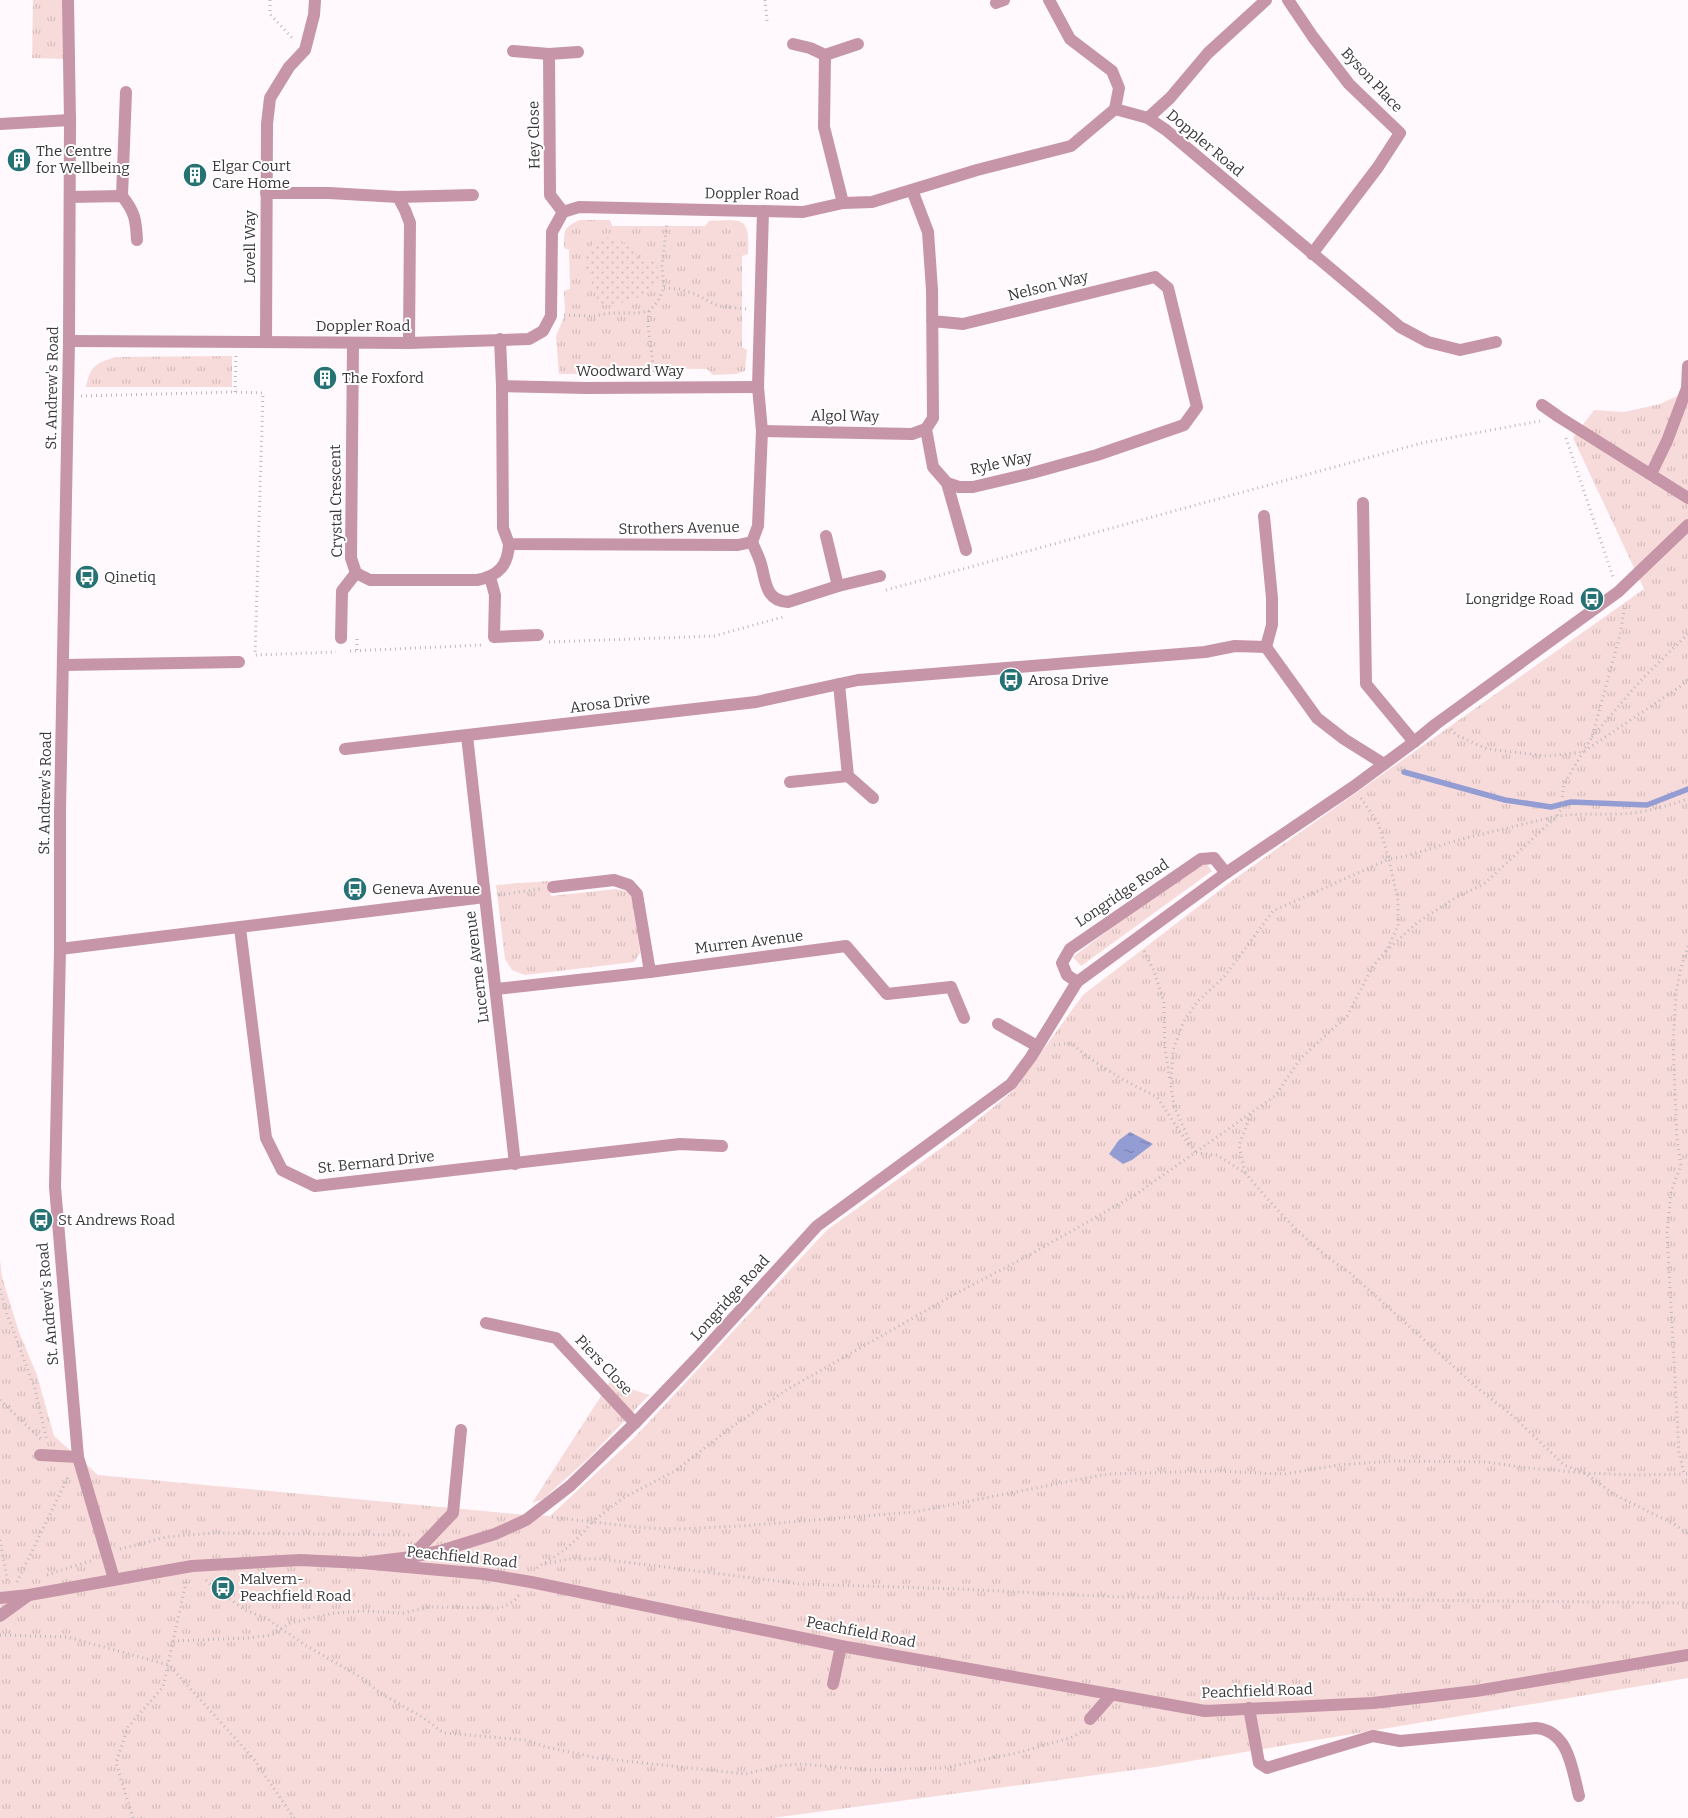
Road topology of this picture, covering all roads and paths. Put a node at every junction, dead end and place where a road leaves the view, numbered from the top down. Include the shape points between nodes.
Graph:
1 (68, 0) edge
2 (270, 0) edge
3 (315, 0) edge
4 (765, 0) edge
5 (1049, 0) edge
6 (1266, 0) edge
7 (1288, 0) edge
8 (767, 21) dead end
9 (792, 44) dead end
10 (858, 44) dead end
11 (304, 50) junction
12 (513, 51) dead end
13 (578, 52) dead end
14 (549, 54) junction
15 (825, 56) junction
16 (126, 92) dead end
17 (1115, 109) junction
18 (1148, 118) junction
19 (70, 120) junction
20 (0, 124) edge
21 (912, 190) junction
22 (266, 193) junction
23 (473, 195) dead end
24 (122, 196) junction
25 (70, 197) junction
26 (398, 197) junction
27 (843, 203) junction
28 (668, 209) junction
29 (763, 211) junction
30 (563, 212) junction
31 (137, 240) dead end
32 (1312, 254) junction
33 (664, 288) junction
34 (1168, 288) joint
35 (760, 310) junction
36 (649, 311) junction
37 (551, 316) junction
38 (932, 321) junction
39 (500, 340) junction
40 (69, 341) junction
41 (236, 342) junction
42 (266, 342) junction
43 (1496, 342) dead end
44 (353, 343) junction
45 (409, 343) junction
46 (1688, 366) edge
47 (502, 386) junction
48 (758, 386) junction
49 (654, 387) junction
50 (235, 392) dead end
51 (1542, 405) dead end
52 (1559, 417) junction
53 (926, 430) junction
54 (762, 431) junction
55 (1651, 474) junction
56 (947, 483) junction
57 (1688, 498) edge
58 (1363, 503) dead end
59 (1264, 516) dead end
60 (1688, 525) edge
61 (826, 536) dead end
62 (752, 542) junction
63 (508, 544) junction
64 (966, 550) dead end
65 (356, 573) junction
66 (880, 576) dead end
67 (490, 578) junction
68 (838, 586) junction
69 (1618, 592) junction
70 (538, 634) dead end
71 (1688, 634) edge
72 (341, 638) dead end
73 (1266, 647) junction
74 (239, 662) dead end
75 (64, 664) junction
76 (1688, 680) edge
77 (839, 684) junction
78 (1443, 718) junction
79 (467, 736) junction
80 (1592, 737) junction
81 (1414, 742) junction
82 (345, 750) dead end
83 (1583, 752) junction
84 (1384, 764) junction
85 (848, 776) junction
86 (790, 782) dead end
87 (1353, 787) junction
88 (873, 798) dead end
89 (1688, 799) edge
90 (1557, 816) junction
91 (1390, 859) junction
92 (1226, 873) junction
93 (553, 887) joint
94 (485, 897) junction
95 (240, 928) junction
96 (1138, 939) junction
97 (1688, 946) edge
98 (60, 949) junction
99 (1386, 952) junction
100 (650, 972) junction
101 (1077, 982) junction
102 (496, 989) junction
103 (964, 1018) dead end
104 (998, 1024) dead end
105 (1042, 1046) junction
106 (1171, 1087) junction
107 (1252, 1112) junction
108 (722, 1146) dead end
109 (1196, 1153) junction
110 (515, 1164) junction
111 (1245, 1173) junction
112 (0, 1289) edge
113 (486, 1323) dead end
114 (0, 1400) edge
115 (635, 1423) junction
116 (461, 1430) dead end
117 (40, 1456) dead end
118 (78, 1457) junction
119 (1585, 1472) junction
120 (1686, 1474) edge
121 (532, 1515) junction
122 (592, 1522) junction
123 (434, 1534) junction
124 (1688, 1534) edge
125 (0, 1540) edge
126 (1, 1554) edge
127 (107, 1555) junction
128 (411, 1557) junction
129 (362, 1563) junction
130 (192, 1566) junction
131 (529, 1566) dead end
132 (538, 1566) junction
133 (42, 1577) dead end
134 (114, 1579) junction
135 (531, 1582) junction
136 (29, 1595) junction
137 (5, 1597) edge
138 (1688, 1603) edge
139 (0, 1616) edge
140 (282, 1628) junction
141 (0, 1635) edge
142 (173, 1641) junction
143 (840, 1646) junction
144 (1688, 1655) edge
145 (169, 1665) junction
146 (833, 1684) dead end
147 (1112, 1694) junction
148 (1249, 1708) junction
149 (1089, 1723) joint
150 (1579, 1796) dead end
151 (133, 1818) edge
152 (294, 1818) edge

1 - 19 street, St. Andrew's Road
2 - 11 path via 270,14
3 - 11 street, Lovell Way
4 - 8 path
5 - 17 street via 1070,38 1112,71 1119,88
6 - 18 street via 1208,53 1170,98
7 - 32 street, Byson Place via 1350,84 1400,133
9 - 15 street
10 - 15 street
11 - 22 street, Lovell Way via 270,98
12 - 14 street
13 - 14 street
14 - 30 street, Hey Close via 550,195
15 - 27 street via 824,127
16 - 24 street
17 - 18 street, Doppler Road
17 - 21 street, Doppler Road via 1071,146
18 - 32 street, Doppler Road
19 - 20 street
19 - 25 street, St. Andrew's Road
21 - 27 street, Doppler Road via 872,202
21 - 38 street via 928,232
22 - 26 street
22 - 42 street, Lovell Way
23 - 26 street
24 - 25 street
24 - 31 street via 132,208
25 - 40 street, St. Andrew's Road
26 - 45 street via 410,223
27 - 29 street, Doppler Road via 803,212
28 - 29 street, Doppler Road
28 - 30 street, Doppler Road via 579,207
28 - 33 path via 662,266
29 - 35 street, Strothers Avenue
30 - 37 street via 552,232
32 - 43 street, Doppler Road via 1400,327 1428,342 1460,350
33 - 35 path via 695,294 718,306
33 - 36 path
34 - 38 street, Nelson Way via 1155,277 963,324
34 - 56 street, Ryle Way via 1197,407 1184,425 1032,473 973,487
35 - 48 street, Strothers Avenue
36 - 37 path
36 - 49 path
37 - 39 street, Doppler Road via 543,331 529,339
38 - 53 street via 933,418
39 - 45 street, Doppler Road
39 - 47 street
40 - 41 street, Doppler Road
40 - 75 street, St. Andrew's Road
41 - 42 street, Doppler Road
41 - 50 path
42 - 44 street, Doppler Road
44 - 45 street, Doppler Road
44 - 65 street, Crystal Crescent via 351,558
46 - 55 street via 1686,388
47 - 49 street, Woodward Way
47 - 63 street via 502,528
48 - 49 street, Woodward Way
48 - 54 street, Strothers Avenue
51 - 52 street
52 - 55 street
52 - 69 path
53 - 54 street, Algol Way via 912,434
53 - 56 street via 933,467
54 - 62 street, Strothers Avenue via 758,526
55 - 57 street
56 - 64 street
58 - 81 street via 1366,684
59 - 73 street via 1272,598 1272,625
60 - 69 street, Longridge Road
61 - 68 street
62 - 63 street, Strothers Avenue via 738,545
62 - 68 street via 768,592 777,600 788,602
63 - 67 street via 508,556
65 - 67 street, Crystal Crescent via 370,580
65 - 72 street via 342,591
66 - 68 street
67 - 70 street via 495,595 490,637
69 - 78 street, Longridge Road
69 - 80 path via 1625,604 1620,635
71 - 80 path via 1642,679
73 - 77 street, Arosa Drive via 1236,646 1205,652
73 - 84 street via 1317,718
74 - 75 street
75 - 98 street, St. Andrew's Road
76 - 83 path
77 - 79 street, Arosa Drive via 756,702
77 - 85 street
78 - 81 street, Longridge Road
78 - 83 path via 1456,735 1487,749 1546,756
79 - 82 street, Arosa Drive
79 - 94 street, Lucerne Avenue
80 - 83 path
81 - 84 street, Longridge Road
83 - 90 path via 1564,784 1563,806
84 - 87 street, Longridge Road
85 - 86 street
85 - 88 street
87 - 91 path via 1378,823
87 - 92 street, Longridge Road
89 - 90 path via 1658,810
90 - 91 path
90 - 99 path via 1484,884 1418,922
91 - 99 path via 1398,902 1398,926
91 - 106 path via 1273,911 1224,977 1197,1002 1184,1021 1172,1050
92 - 96 street, Longridge Road
92 - 101 street, Longridge Road via 1214,858 1201,859 1070,949 1062,963 1067,974
93 - 94 path
93 - 100 street via 614,880 629,885 637,894
94 - 95 street
94 - 102 street, Lucerne Avenue
95 - 98 street
95 - 110 street, St. Bernard Drive via 266,1138 282,1170 315,1186
96 - 101 street, Longridge Road
96 - 106 path via 1154,971 1164,1002 1165,1049
97 - 120 path via 1676,994 1673,1043 1681,1165 1671,1192 1667,1233 1677,1428 1679,1452
98 - 118 street, St. Andrew's Road via 55,1187
99 - 107 path via 1373,966 1347,1016 1301,1058 1275,1096
100 - 102 street, Murren Avenue
100 - 103 street, Murren Avenue via 846,946 888,994 951,986
101 - 105 street, Longridge Road
102 - 110 street, Lucerne Avenue
104 - 105 street
105 - 109 path via 1071,1043 1122,1080 1157,1097
105 - 115 street, Longridge Road via 1011,1084 817,1226
106 - 109 path via 1174,1106
107 - 109 path
107 - 111 path via 1239,1145
108 - 110 street, St. Bernard Drive via 680,1144
109 - 111 path via 1217,1155
109 - 122 path via 1135,1195 788,1389 675,1471 623,1498
111 - 119 path via 1330,1261 1348,1272 1564,1465
112 - 114 path via 35,1389 48,1446
113 - 115 street, Piers Close via 556,1338
115 - 121 street, Longridge Road via 570,1486
116 - 123 street via 453,1513
117 - 118 street
118 - 127 street, St. Andrew's Road
118 - 137 path
119 - 120 path
119 - 122 path via 1486,1462 1393,1461 1284,1474 1107,1474 914,1512 682,1529
119 - 124 path via 1615,1495
121 - 122 path
121 - 128 street, Longridge Road via 495,1534
122 - 132 path via 556,1557
123 - 127 path via 212,1533 166,1537
123 - 128 street
125 - 126 path
126 - 137 path
127 - 133 path
127 - 134 street, St. Andrew's Road
128 - 129 street, Longridge Road
129 - 130 street, Peachfield Road via 300,1560
129 - 135 street, Peachfield Road via 484,1574
130 - 134 street, Peachfield Road
130 - 140 path via 214,1588 245,1610
130 - 142 path
131 - 132 path
132 - 135 path
132 - 138 path via 569,1559 601,1559 801,1584 1120,1597
134 - 136 street, Peachfield Road
135 - 140 path via 514,1601 501,1608 430,1607 403,1613 334,1613 290,1623
135 - 143 street, Peachfield Road
136 - 137 street, Peachfield Road
136 - 139 street, Peachfield Road
140 - 142 path via 272,1635 248,1638
140 - 149 path via 444,1733 526,1740 597,1758 746,1774 802,1764 868,1770 942,1768 1017,1753 1070,1738
141 - 145 path via 67,1637
142 - 145 path
143 - 146 street
143 - 147 street, Peachfield Road
144 - 148 street, Peachfield Road via 1476,1692 1373,1703
145 - 151 path via 163,1686 128,1726 116,1763
145 - 152 path via 253,1758
147 - 148 street, Peachfield Road via 1205,1711
147 - 149 street
148 - 150 street via 1259,1764 1267,1768 1373,1736 1400,1741 1545,1729 1553,1732 1568,1752

